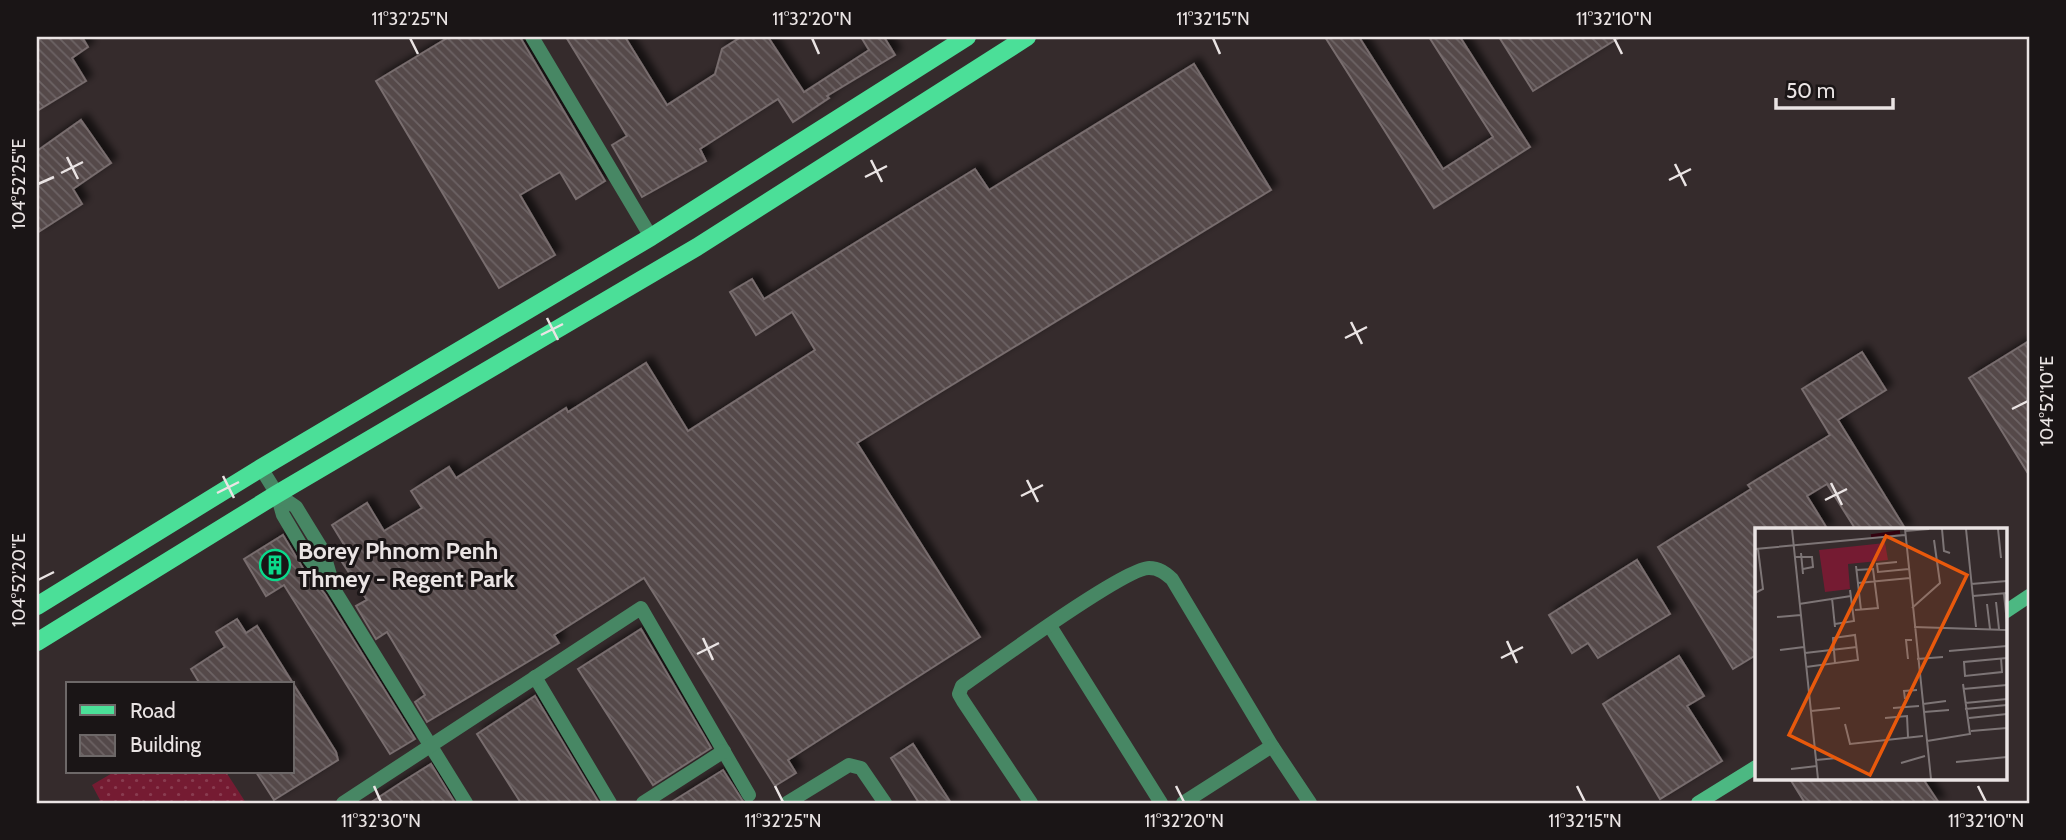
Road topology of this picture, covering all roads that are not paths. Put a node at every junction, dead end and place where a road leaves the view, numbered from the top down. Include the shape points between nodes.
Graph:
1 (532, 37) edge
2 (967, 37) edge
3 (1027, 37) edge
4 (651, 237) junction
5 (261, 468) junction
6 (277, 494) junction
7 (2029, 596) edge
8 (37, 606) edge
9 (2007, 611) edge
10 (1050, 626) junction
11 (37, 642) edge
12 (535, 677) junction
13 (431, 746) junction
14 (1272, 746) junction
15 (724, 751) junction
16 (1755, 768) edge
17 (749, 795) dead end
18 (343, 803) edge
19 (466, 803) edge
20 (610, 803) edge
21 (643, 803) edge
22 (787, 803) edge
23 (885, 803) edge
24 (1031, 803) edge
25 (1161, 803) edge
26 (1183, 803) edge
27 (1310, 803) edge
28 (1698, 803) edge

1 - 4 street
2 - 4 main road
3 - 6 main road via 697,247
4 - 5 main road
5 - 6 street
5 - 8 main road
6 - 11 main road
6 - 13 street via 283,515 309,559 333,588
7 - 9 street
10 - 14 street via 1109,586 1147,568 1161,570 1172,579
10 - 24 street via 962,686 959,694
10 - 25 street
12 - 13 street
12 - 15 street via 641,608
12 - 20 street
13 - 18 street
13 - 19 street
14 - 26 street
14 - 27 street
15 - 17 street
15 - 21 street
16 - 28 street
22 - 23 street via 856,765

